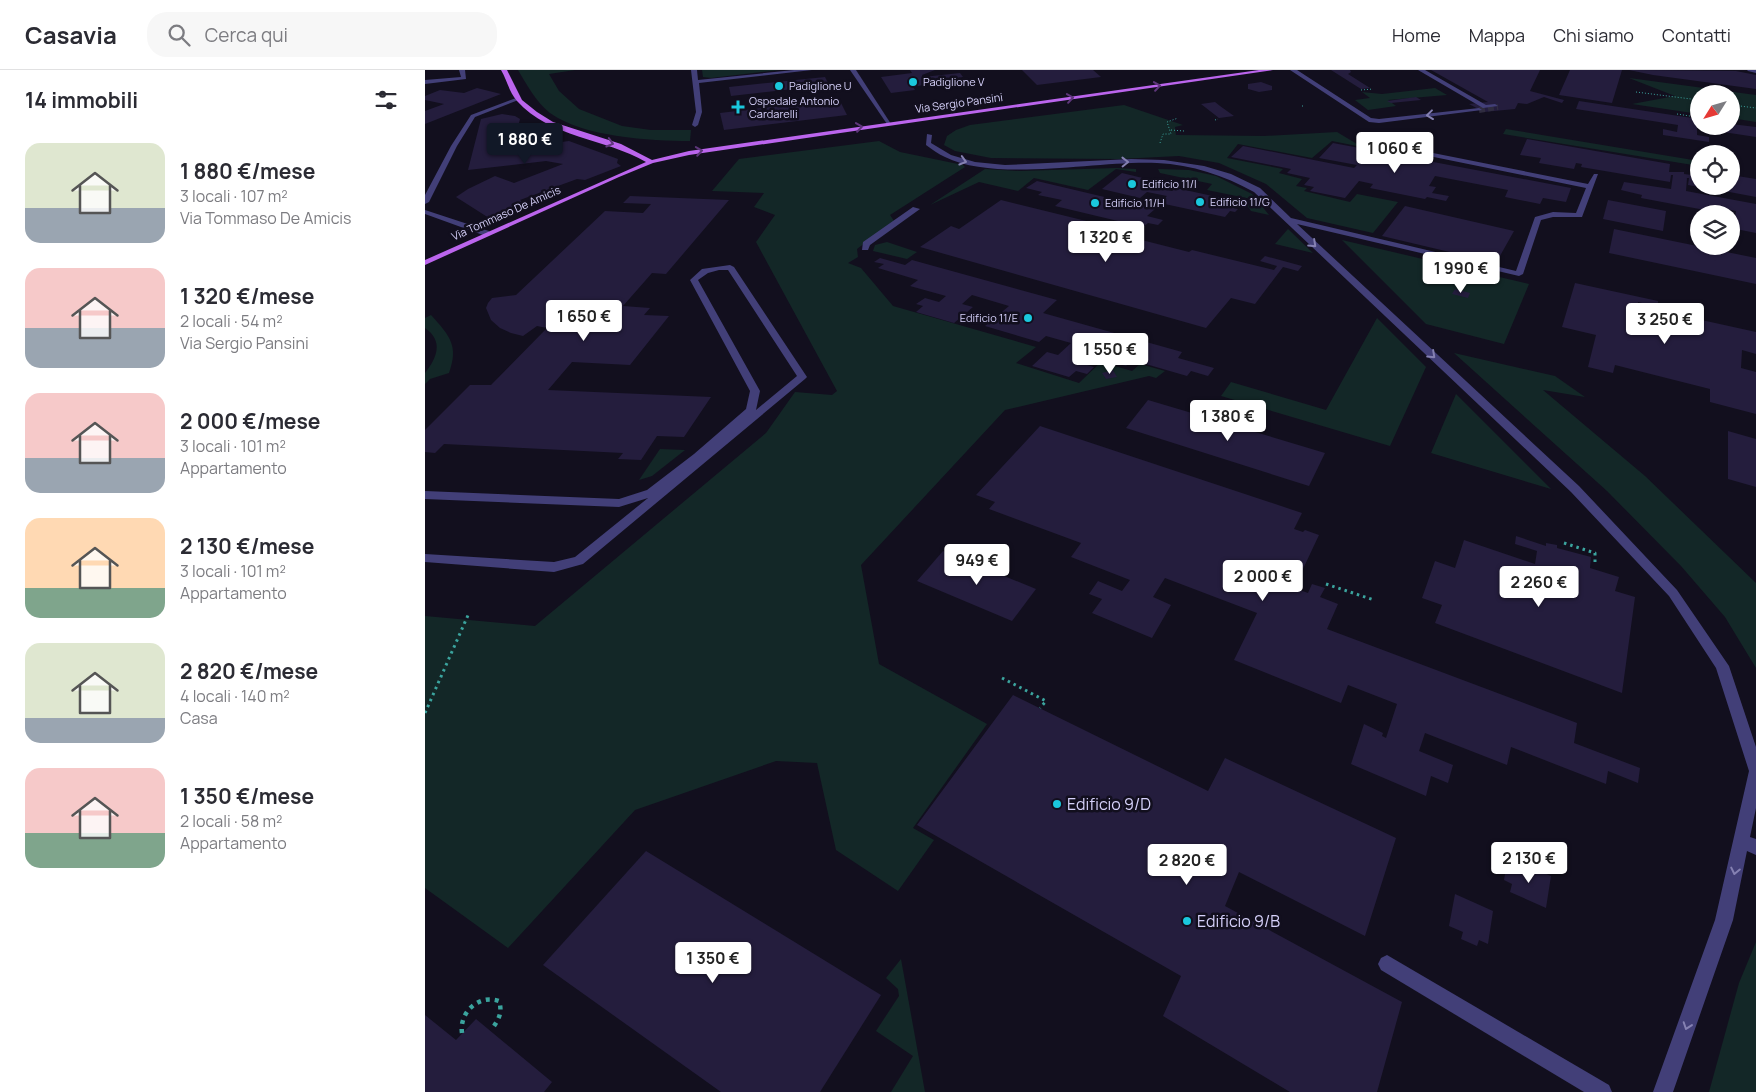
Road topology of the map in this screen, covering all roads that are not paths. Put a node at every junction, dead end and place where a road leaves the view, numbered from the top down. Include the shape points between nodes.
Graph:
1 (462, 70) edge
2 (504, 70) edge
3 (694, 70) edge
4 (809, 70) edge
5 (853, 70) edge
6 (1270, 70) edge
7 (1293, 70) edge
8 (1421, 70) edge
9 (1751, 70) edge
10 (1756, 71) edge
11 (425, 82) edge
12 (696, 82) junction
13 (518, 99) junction
14 (1479, 106) junction
15 (1495, 106) dead end
16 (889, 123) junction
17 (695, 125) dead end
18 (929, 135) dead end
19 (1383, 135) dead end
20 (651, 162) junction
21 (1595, 175) dead end
22 (1590, 187) junction
23 (425, 194) edge
24 (425, 202) edge
25 (916, 209) dead end
26 (425, 212) edge
27 (425, 216) edge
28 (1287, 219) junction
29 (483, 235) junction
30 (865, 248) dead end
31 (425, 262) edge
32 (425, 495) edge
33 (425, 558) edge
34 (1756, 771) edge
35 (1749, 844) edge
36 (1387, 964) dead end
37 (1602, 1092) edge
38 (1663, 1092) edge

1 - 11 street via 464,78
2 - 13 main road
3 - 12 street
4 - 12 street
5 - 16 street
16 -> 6 main road, Via Sergio Pansini
14 -> 7 street via 1369,120
8 - 14 street
9 - 10 street
12 - 17 street via 699,112
13 -> 20 main road via 561,129 623,147
13 - 23 street via 469,116
13 - 24 street via 473,116
14 - 15 street
20 -> 16 main road, Via Sergio Pansini via 689,153
18 -> 28 street via 928,144 939,154 978,165 1155,161 1220,172 1257,190
19 - 22 street via 1426,154
20 - 29 main road, Via Tommaso De Amicis
21 - 22 street
22 - 28 street via 1579,215 1544,215 1538,219 1519,274
25 - 30 street via 866,244
26 - 29 street
27 - 29 street
28 -> 34 street via 1575,489 1673,593 1722,666
29 - 31 main road, Via Tommaso De Amicis
32 - 33 street via 619,502 651,494 751,410 755,391 694,280 697,274 712,268 730,267 802,377 579,561 554,567
34 - 35 street
35 -> 38 street
36 - 37 street

